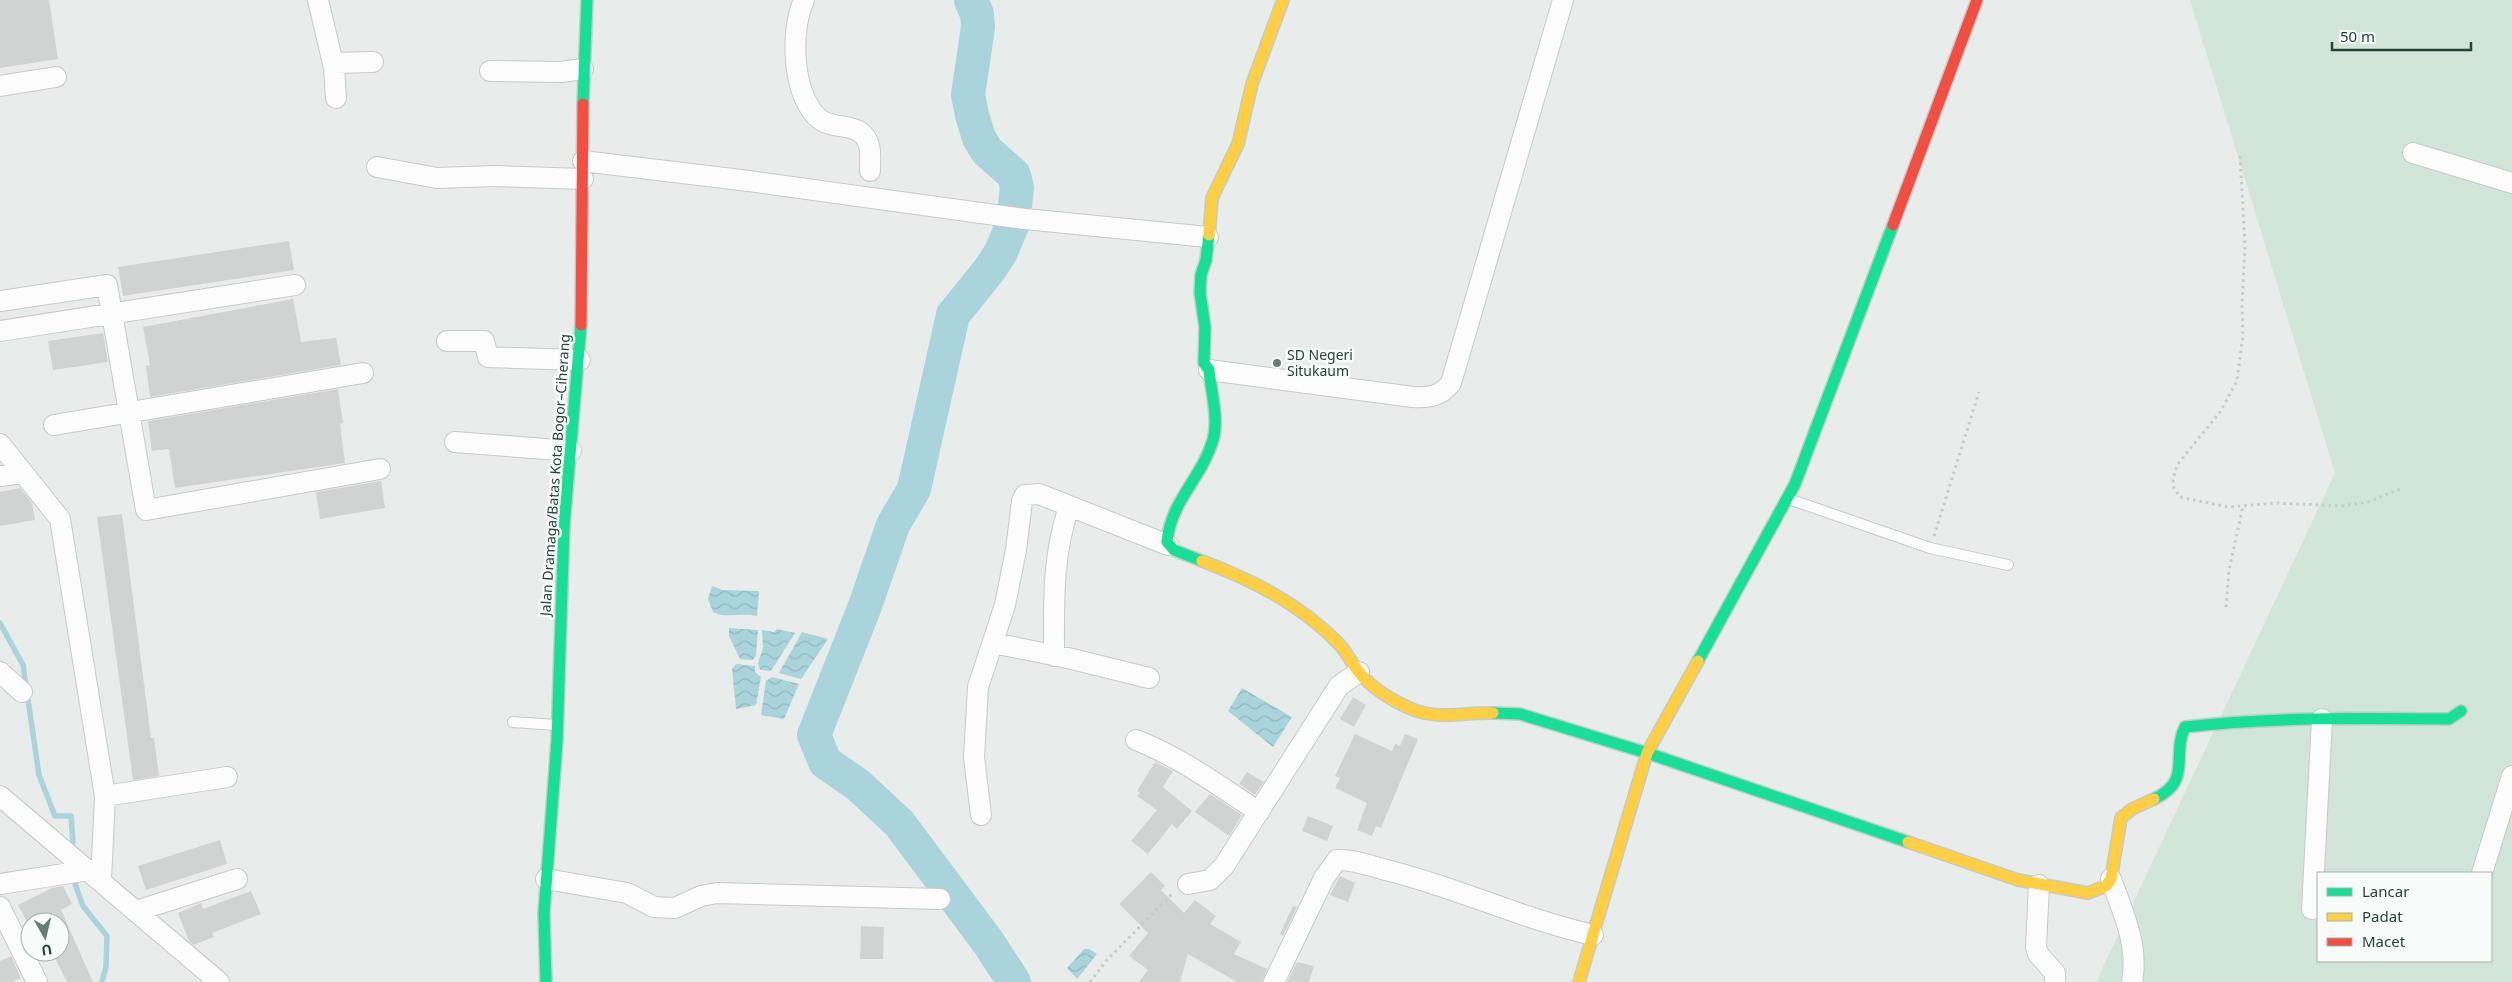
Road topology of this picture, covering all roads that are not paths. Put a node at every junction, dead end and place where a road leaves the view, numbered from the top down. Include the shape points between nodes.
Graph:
1 (318, 0) edge
2 (587, 0) edge
3 (804, 0) edge
4 (1283, 0) edge
5 (1563, 0) edge
6 (1977, 0) edge
7 (373, 62) dead end
8 (334, 63) junction
9 (583, 69) junction
10 (490, 71) dead end
11 (56, 77) dead end
12 (0, 86) edge
13 (336, 98) dead end
14 (2413, 153) dead end
15 (377, 167) dead end
16 (583, 170) junction
17 (870, 171) dead end
18 (2512, 183) edge
19 (1208, 237) junction
20 (295, 285) dead end
21 (2, 301) edge
22 (112, 313) junction
23 (4, 330) edge
24 (447, 341) dead end
25 (580, 360) junction
26 (1210, 370) junction
27 (363, 374) dead end
28 (129, 411) junction
29 (54, 425) dead end
30 (455, 442) dead end
31 (0, 444) edge
32 (571, 451) junction
33 (380, 469) dead end
34 (23, 473) junction
35 (0, 476) edge
36 (1785, 498) junction
37 (1069, 507) junction
38 (1168, 545) junction
39 (2008, 565) dead end
40 (993, 643) junction
41 (1054, 656) junction
42 (0, 672) edge
43 (1359, 672) junction
44 (1149, 678) dead end
45 (22, 692) dead end
46 (2461, 711) dead end
47 (2322, 719) junction
48 (513, 722) dead end
49 (557, 725) junction
50 (1136, 740) dead end
51 (1648, 753) junction
52 (2512, 776) edge
53 (228, 777) dead end
54 (105, 796) junction
55 (2, 800) edge
56 (2508, 803) edge
57 (1259, 812) junction
58 (981, 815) dead end
59 (2482, 872) edge
60 (95, 875) junction
61 (237, 879) dead end
62 (546, 879) junction
63 (2111, 879) junction
64 (0, 884) edge
65 (1188, 884) road end
66 (2039, 885) junction
67 (940, 900) dead end
68 (0, 907) edge
69 (2312, 909) dead end
70 (136, 911) junction
71 (1593, 936) junction
72 (541, 981) edge
73 (1585, 981) edge
74 (36, 982) edge
75 (219, 982) edge
76 (1274, 982) edge
77 (2054, 982) edge
78 (2132, 982) edge

1 - 8 street
2 - 9 street, Jalan Dramaga/Batas Kota Bogor–Ciherang
3 - 17 street via 795,34 798,72 805,99 818,118 834,126 860,132 870,143
4 - 19 street via 1252,84 1238,144 1212,198
5 - 26 street via 1451,383 1445,390 1427,398 1413,397
6 - 36 street via 1805,461
7 - 8 street
8 - 13 street
9 - 10 street via 561,72
9 - 16 street, Jalan Dramaga/Batas Kota Bogor–Ciherang
11 - 12 street
14 - 18 street
15 - 16 street via 437,178
16 - 19 street via 749,181 1025,219
16 - 25 street, Jalan Dramaga/Batas Kota Bogor–Ciherang
19 - 26 street via 1200,293 1205,327 1204,363
20 - 22 street
21 - 22 street via 107,285
21 - 23 street
22 - 23 street
22 - 28 street
24 - 25 street via 484,341 488,357
25 - 32 street, Jalan Dramaga/Batas Kota Bogor–Ciherang
26 - 38 street via 1214,439 1176,508 1168,530
27 - 28 street
28 - 29 street
28 - 33 street via 146,510
30 - 32 street
31 - 34 street
32 - 49 street, Jalan Dramaga/Batas Kota Bogor–Ciherang via 564,526
34 - 35 street
34 - 54 street via 60,519
36 - 39 lane via 1930,548
36 - 51 street
37 - 38 street
37 - 40 street via 1039,494 1025,495 1010,583
37 - 41 street via 1062,528 1054,581
38 - 43 street via 1238,574 1300,609 1340,644
40 - 41 street
40 - 58 street via 977,699 974,757
41 - 44 street
42 - 45 street
43 - 51 street via 1377,690 1414,710 1432,715 1520,714
43 - 57 street via 1339,686
46 - 47 street via 2450,719
47 - 63 street via 2185,727 2178,779 2173,788 2121,818
47 - 69 street
48 - 49 lane
49 - 62 street, Jalan Dramaga/Batas Kota Bogor–Ciherang
50 - 57 street via 1194,769
51 - 66 street
51 - 71 street
52 - 56 street
53 - 54 street
54 - 60 street
55 - 60 street
56 - 59 street
57 - 65 street via 1224,866 1210,880
60 - 64 street
60 - 70 street
61 - 70 street
62 - 67 street via 627,893 654,907 675,908 701,896 717,893
62 - 72 street, Jalan Dramaga/Batas Kota Bogor–Ciherang
63 - 66 street via 2106,886 2088,893
63 - 78 street via 2129,926 2134,953
66 - 77 street via 2036,947 2038,954 2055,973
68 - 74 street
70 - 75 street
71 - 73 street
71 - 76 street via 1550,925 1438,884 1337,860 1324,878

